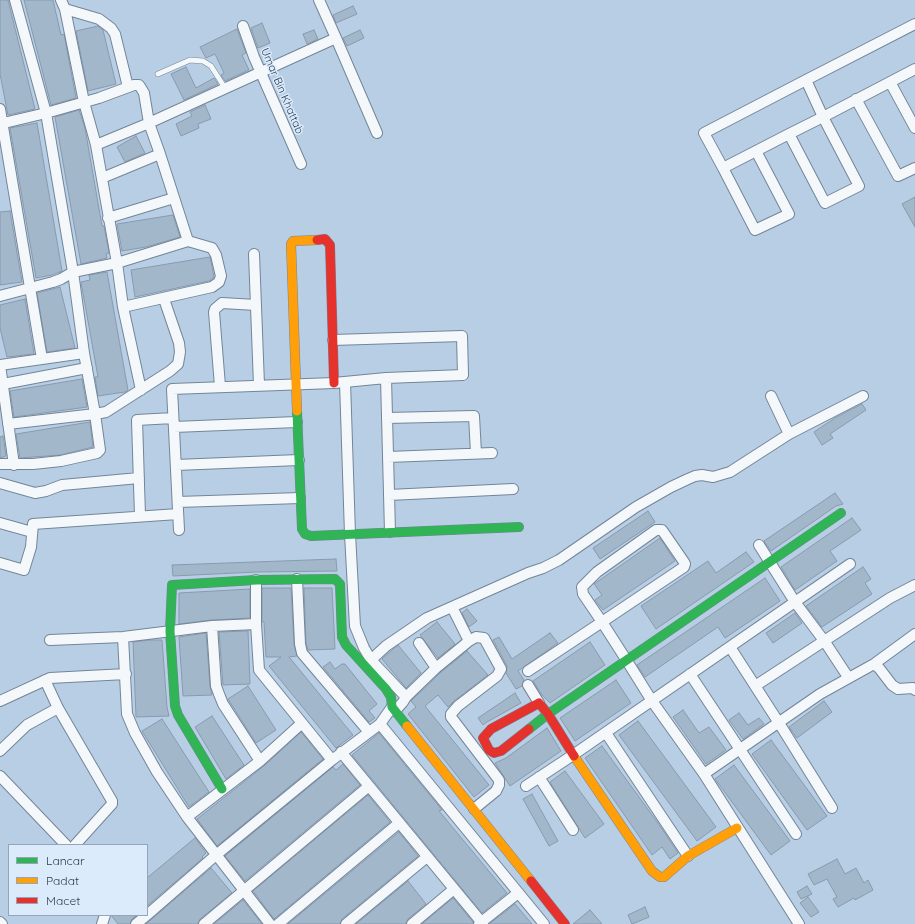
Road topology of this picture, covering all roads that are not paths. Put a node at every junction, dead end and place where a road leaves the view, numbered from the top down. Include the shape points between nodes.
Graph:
1 (16, 0) edge
2 (319, 0) edge
3 (63, 4) edge
4 (915, 24) edge
5 (243, 26) dead end
6 (336, 38) junction
7 (915, 69) edge
8 (261, 72) junction
9 (158, 74) dead end
10 (806, 80) junction
11 (890, 82) junction
12 (128, 87) junction
13 (225, 88) junction
14 (856, 99) junction
15 (84, 102) junction
16 (0, 109) edge
17 (46, 113) junction
18 (823, 117) junction
19 (2, 123) edge
20 (149, 123) junction
21 (915, 128) edge
22 (377, 133) dead end
23 (789, 134) junction
24 (96, 146) junction
25 (756, 151) junction
26 (160, 154) junction
27 (301, 164) dead end
28 (722, 168) junction
29 (915, 168) edge
30 (102, 178) junction
31 (174, 198) junction
32 (108, 218) junction
33 (188, 241) junction
34 (254, 254) dead end
35 (117, 263) junction
36 (73, 272) junction
37 (30, 288) junction
38 (0, 296) edge
39 (164, 299) junction
40 (256, 305) junction
41 (123, 307) junction
42 (333, 340) junction
43 (84, 352) junction
44 (42, 359) junction
45 (0, 365) edge
46 (87, 368) junction
47 (386, 378) junction
48 (345, 382) junction
49 (334, 383) junction
50 (3, 384) junction
51 (259, 384) junction
52 (296, 384) junction
53 (220, 386) junction
54 (141, 390) junction
55 (771, 396) dead end
56 (863, 396) dead end
57 (95, 414) junction
58 (387, 418) junction
59 (174, 422) junction
60 (297, 422) junction
61 (8, 424) junction
62 (789, 434) junction
63 (476, 453) junction
64 (492, 453) dead end
65 (388, 457) junction
66 (299, 460) junction
67 (0, 464) edge
68 (14, 465) junction
69 (176, 465) junction
70 (139, 478) junction
71 (0, 482) edge
72 (513, 489) dead end
73 (389, 495) junction
74 (300, 498) junction
75 (178, 502) junction
76 (178, 514) junction
77 (841, 514) dead end
78 (140, 516) junction
79 (0, 523) edge
80 (519, 527) dead end
81 (179, 530) dead end
82 (32, 532) junction
83 (390, 532) junction
84 (350, 534) junction
85 (759, 545) dead end
86 (0, 563) edge
87 (771, 563) junction
88 (850, 564) dead end
89 (297, 579) junction
90 (256, 580) junction
91 (915, 585) edge
92 (795, 602) junction
93 (452, 607) junction
94 (602, 622) junction
95 (256, 624) junction
96 (212, 626) junction
97 (170, 631) junction
98 (915, 634) edge
99 (123, 637) junction
100 (50, 640) dead end
101 (469, 641) junction
102 (824, 642) junction
103 (420, 643) dead end
104 (730, 647) junction
105 (372, 660) junction
106 (627, 661) junction
107 (874, 664) junction
108 (436, 668) junction
109 (528, 671) dead end
110 (126, 674) junction
111 (690, 674) junction
112 (848, 677) junction
113 (45, 680) junction
114 (528, 685) dead end
115 (755, 686) junction
116 (914, 688) edge
117 (406, 696) junction
118 (0, 701) edge
119 (652, 701) junction
120 (539, 703) junction
121 (58, 708) junction
122 (393, 709) junction
123 (548, 714) junction
124 (302, 723) junction
125 (779, 723) junction
126 (380, 724) junction
127 (369, 732) junction
128 (606, 733) junction
129 (740, 750) junction
130 (0, 751) edge
131 (341, 752) junction
132 (573, 755) junction
133 (332, 760) junction
134 (260, 761) junction
135 (704, 774) junction
136 (0, 776) edge
137 (539, 777) junction
138 (369, 786) junction
139 (526, 786) dead end
140 (222, 789) junction
141 (832, 808) dead end
142 (474, 809) junction
143 (187, 817) junction
144 (399, 823) junction
145 (738, 828) junction
146 (572, 830) dead end
147 (796, 834) dead end
148 (65, 844) edge
149 (76, 844) edge
150 (216, 855) junction
151 (688, 856) junction
152 (427, 857) junction
153 (454, 889) junction
154 (244, 890) junction
155 (518, 892) junction
156 (148, 914) edge
157 (146, 916) edge
158 (481, 923) edge
159 (136, 924) edge
160 (204, 924) edge
161 (270, 924) edge
162 (278, 924) edge
163 (346, 924) edge
164 (412, 924) edge
165 (544, 924) edge
166 (565, 924) edge
167 (799, 924) edge

1 - 17 street
2 - 6 street
3 - 12 street via 100,19 111,28 115,34
3 - 15 street
4 - 10 street
5 - 8 street, Umar Bin Khattab
6 - 8 street
6 - 22 street
7 - 11 street
8 - 13 street
8 - 27 street, Umar Bin Khattab
9 - 13 lane via 190,60 203,61 211,66
10 - 18 street
10 - 28 street via 704,133
11 - 14 street
11 - 21 street
12 - 15 street
12 - 20 street via 139,85 144,93
13 - 20 street
14 - 18 street
14 - 29 street via 898,176
15 - 17 street
15 - 24 street
16 - 19 street
17 - 19 street
17 - 36 street
18 - 23 street
18 - 23 street via 860,186 826,203
19 - 37 street
20 - 24 street
20 - 26 street
23 - 25 street
24 - 30 street
25 - 28 street
25 - 28 street via 789,214 755,230
26 - 30 street
26 - 31 street
30 - 32 street
31 - 32 street
31 - 33 street
32 - 35 street
33 - 35 street
33 - 39 street via 208,246 214,252 221,279 212,287
34 - 40 street
35 - 36 street
35 - 41 street
36 - 37 street via 61,279
36 - 43 street
37 - 38 street
37 - 44 street
39 - 41 street
39 - 54 street via 179,343 178,364
40 - 51 street
40 - 53 street via 222,303 215,309
41 - 54 street
42 - 47 street via 462,336 463,375
42 - 49 street
42 - 52 street via 330,245 322,239 293,241 291,244
43 - 44 street
43 - 46 street
44 - 45 street
45 - 50 street
46 - 50 street
46 - 57 street
47 - 48 street
47 - 58 street
48 - 49 street
48 - 84 street
49 - 52 street
50 - 61 street
51 - 52 street
51 - 53 street
52 - 60 street
53 - 59 street via 172,389
54 - 57 street via 106,412
55 - 62 street
56 - 62 street
57 - 61 street
57 - 68 street via 100,450 97,453 61,461
58 - 63 street via 474,416
58 - 65 street
59 - 60 street
59 - 69 street
59 - 70 street via 137,420
60 - 66 street
61 - 68 street
62 - 93 street via 730,472 713,477 702,475 688,479 636,507 559,560
63 - 64 street
63 - 65 street
65 - 73 street
66 - 69 street
66 - 74 street
67 - 68 street
69 - 75 street
70 - 71 street via 62,485 46,492 35,493
70 - 78 street
72 - 73 street
73 - 83 street
74 - 75 street
74 - 84 street via 302,528 305,534
75 - 76 street
76 - 78 street
76 - 81 street
77 - 87 street
78 - 82 street via 33,524
79 - 82 street
80 - 83 street
82 - 86 street via 31,547 24,570
83 - 84 street
84 - 105 street via 355,626
85 - 87 street
87 - 92 street
87 - 106 street
88 - 92 street
89 - 90 street
89 - 122 street via 328,578 335,579 340,584 342,637 346,645 386,689 391,697
89 - 127 street via 302,653
90 - 95 street
90 - 97 street via 172,585
91 - 102 street via 890,598
92 - 102 street
92 - 104 street
93 - 101 street
93 - 105 street via 421,622 386,646
94 - 94 street via 582,594 582,587 615,559 656,530 662,530 684,562 684,567
94 - 106 street
94 - 109 street
95 - 96 street
95 - 124 street via 259,670
96 - 97 street
96 - 134 street via 216,686 223,704
97 - 99 street
97 - 140 street via 175,706
98 - 107 street
99 - 100 street
99 - 110 street
101 - 108 street
101 - 142 street via 476,637 484,638 501,669 497,676 451,714 451,718 499,780 496,791
102 - 112 street
102 - 115 street
103 - 108 street
104 - 111 street
104 - 115 street
105 - 117 street
106 - 119 street
106 - 123 street
107 - 112 street
107 - 116 street via 898,689
108 - 117 street
110 - 113 street
110 - 143 street via 130,723 157,772
111 - 119 street
111 - 129 street
112 - 125 street
113 - 118 street
113 - 121 street
114 - 120 street
115 - 125 street
117 - 122 street
119 - 128 street
119 - 135 street
120 - 123 street
120 - 123 street via 491,729 484,738 489,750 494,753 501,751
121 - 130 street via 27,725
121 - 149 street via 112,801 111,806
122 - 126 street
122 - 142 street
123 - 132 street
124 - 133 street
124 - 134 street
125 - 129 street
125 - 141 street
126 - 127 street
126 - 155 street
127 - 131 street
128 - 132 street
128 - 151 street
129 - 135 street
129 - 147 street
131 - 133 street
131 - 138 street
132 - 137 street
132 - 151 street via 656,875 664,877
133 - 150 street
134 - 140 street
135 - 145 street
136 - 148 street
137 - 139 street
137 - 146 street
138 - 144 street
138 - 154 street
140 - 143 street
142 - 166 street
143 - 150 street
144 - 152 street
144 - 162 street
145 - 151 street
145 - 167 street
150 - 154 street
150 - 156 street
152 - 153 street
152 - 163 street
153 - 158 street
153 - 164 street
154 - 160 street
154 - 161 street
155 - 158 street
155 - 165 street
157 - 159 street

